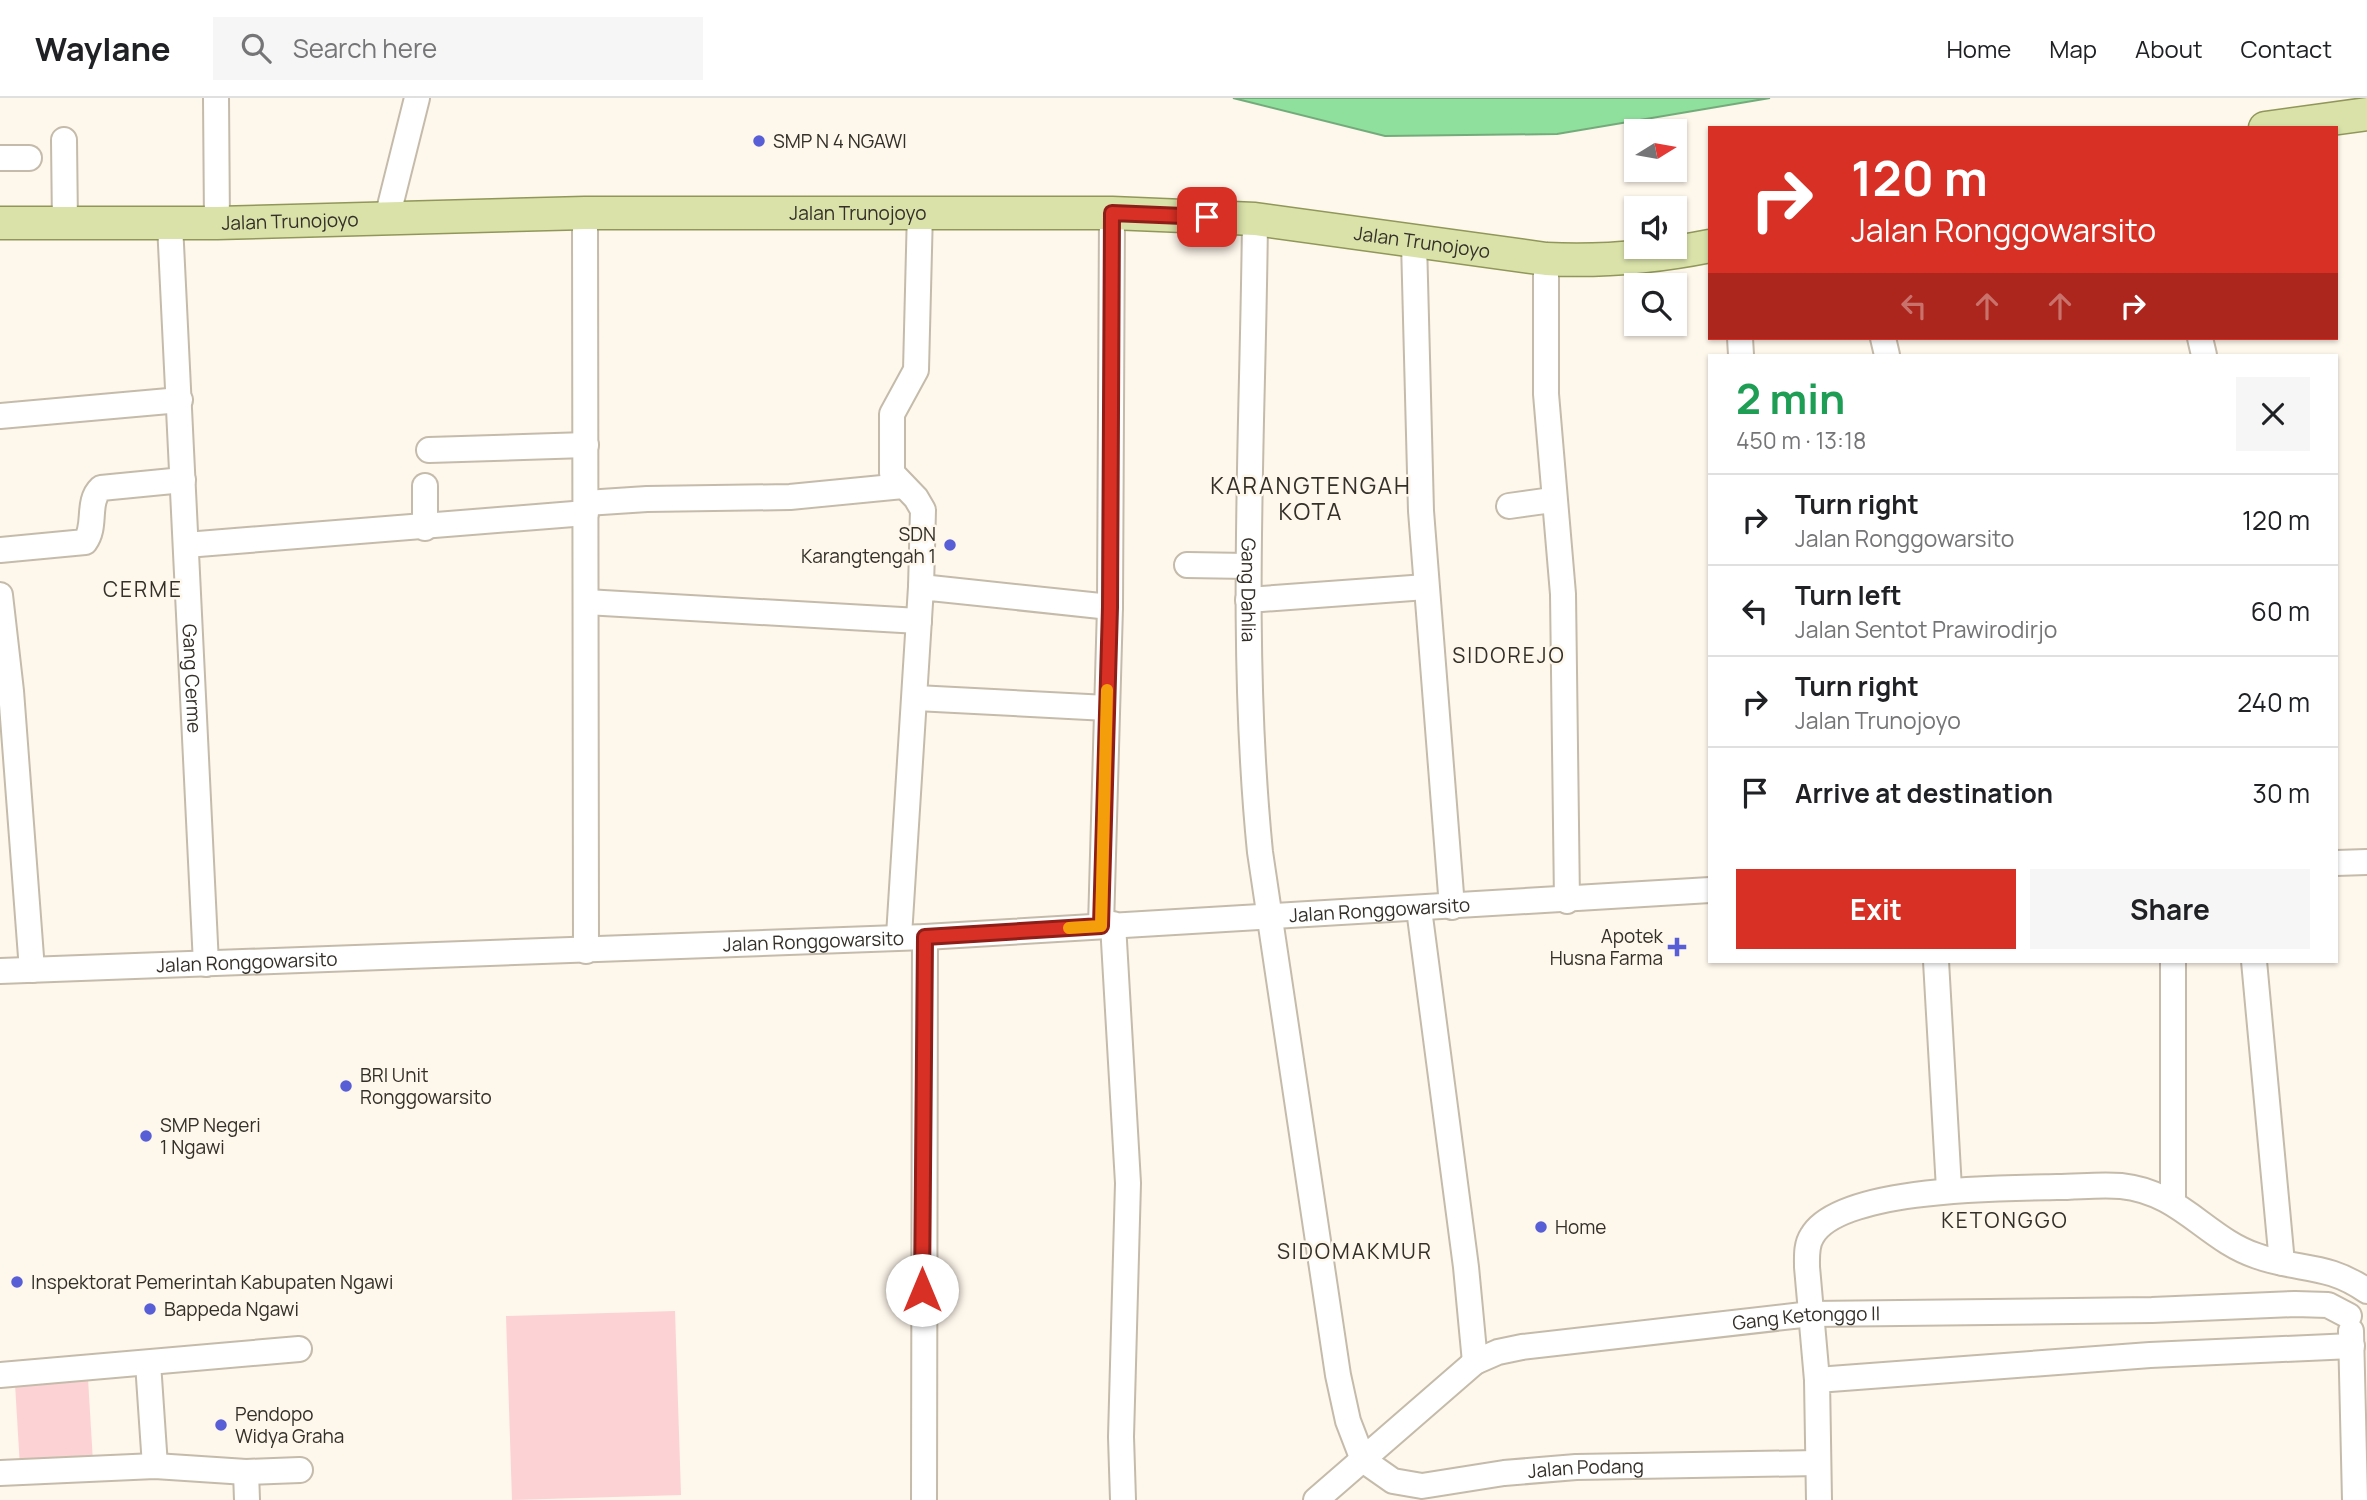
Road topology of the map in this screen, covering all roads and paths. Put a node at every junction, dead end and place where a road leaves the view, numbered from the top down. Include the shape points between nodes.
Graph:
1 (216, 98) edge
2 (416, 98) edge
3 (2367, 114) edge
4 (2280, 126) edge
5 (64, 140) dead end
6 (0, 158) edge
7 (29, 158) dead end
8 (919, 211) junction
9 (586, 213) junction
10 (1112, 213) junction
11 (387, 218) junction
12 (1255, 219) junction
13 (0, 223) edge
14 (216, 223) junction
15 (65, 224) junction
16 (170, 224) junction
17 (1415, 242) junction
18 (1708, 246) edge
19 (1546, 259) junction
20 (180, 400) junction
21 (0, 416) edge
22 (586, 445) junction
23 (429, 450) dead end
24 (183, 480) junction
25 (425, 486) dead end
26 (903, 486) junction
27 (1552, 500) junction
28 (1509, 506) dead end
29 (586, 508) junction
30 (425, 528) junction
31 (186, 545) junction
32 (0, 550) edge
33 (1186, 565) dead end
34 (1248, 566) junction
35 (921, 587) junction
36 (1426, 587) junction
37 (0, 595) edge
38 (1248, 600) junction
39 (586, 603) junction
40 (1110, 607) junction
41 (919, 621) junction
42 (916, 698) junction
43 (1107, 708) junction
44 (2367, 862) edge
45 (2338, 863) edge
46 (1708, 890) edge
47 (1567, 901) junction
48 (1452, 907) junction
49 (1419, 909) junction
50 (1272, 916) junction
51 (1107, 925) junction
52 (899, 936) junction
53 (925, 937) junction
54 (586, 951) junction
55 (1936, 963) edge
56 (2173, 963) edge
57 (2254, 963) edge
58 (206, 964) junction
59 (32, 970) junction
60 (0, 971) edge
61 (1949, 1189) junction
62 (2173, 1201) junction
63 (2282, 1263) junction
64 (2367, 1291) edge
65 (2358, 1309) edge
66 (1811, 1314) junction
67 (2352, 1346) junction
68 (299, 1349) dead end
69 (1475, 1362) junction
70 (148, 1363) junction
71 (0, 1374) edge
72 (1817, 1380) junction
73 (1363, 1460) junction
74 (1817, 1463) junction
75 (155, 1466) junction
76 (300, 1470) dead end
77 (246, 1472) junction
78 (0, 1473) edge
79 (247, 1500) edge
80 (923, 1500) edge
81 (1123, 1500) edge
82 (1316, 1500) edge
83 (1819, 1500) edge
84 (2354, 1500) edge

1 - 14 street
2 - 11 street
3 - 4 main road
5 - 15 street
6 - 7 street
8 - 9 main road, Jalan Trunojoyo
8 - 10 main road, Jalan Trunojoyo
8 - 26 street via 916,370 892,414 892,473
9 - 11 main road, Jalan Trunojoyo
9 - 22 street
10 - 12 main road, Jalan Trunojoyo
10 - 40 street
11 - 14 main road, Jalan Trunojoyo
12 - 17 main road, Jalan Trunojoyo
12 - 34 street, Gang Dahlia
13 - 15 main road, Jalan Trunojoyo
14 - 16 main road, Jalan Trunojoyo
15 - 16 main road, Jalan Trunojoyo
16 - 20 street, Gang Cerme
17 - 19 main road, Jalan Trunojoyo
17 - 36 street
18 - 19 main road, Jalan Trunojoyo via 1631,259
19 - 27 street via 1544,331
20 - 21 street
20 - 24 street, Gang Cerme
22 - 23 street
22 - 29 street
24 - 31 street, Gang Cerme
24 - 32 street via 101,488 93,501 85,542
25 - 30 street
26 - 29 street via 790,497 646,499
26 - 35 street via 923,510
27 - 28 street
27 - 47 street via 1563,594
29 - 30 street
29 - 39 street
30 - 31 street
31 - 58 street, Gang Cerme
33 - 34 street
34 - 38 street, Gang Dahlia
35 - 40 street
35 - 41 street
36 - 38 street
36 - 48 street
37 - 59 street via 12,691
38 - 50 street, Gang Dahlia via 1254,794
39 - 41 street
39 - 54 street
40 - 43 street
41 - 42 street
42 - 43 street
42 - 52 street
43 - 51 street
44 - 45 street
46 - 47 street, Jalan Ronggowarsito
47 - 48 street, Jalan Ronggowarsito
48 - 49 street, Jalan Ronggowarsito
49 - 50 street, Jalan Ronggowarsito
49 - 69 street
50 - 51 street, Jalan Ronggowarsito
50 - 73 street, Gang Dahlia via 1338,1375
51 - 53 street, Jalan Ronggowarsito
51 - 81 street via 1128,1183
52 - 53 street, Jalan Ronggowarsito
52 - 54 street, Jalan Ronggowarsito
53 - 80 street
54 - 58 street, Jalan Ronggowarsito
55 - 61 street
56 - 62 street
57 - 63 street
58 - 59 street, Jalan Ronggowarsito
59 - 60 street, Jalan Ronggowarsito
61 - 62 street via 2121,1186
61 - 66 street via 1853,1208 1821,1226 1807,1250
62 - 63 street via 2254,1256
63 - 64 street via 2327,1269
65 - 66 street, Gang Ketonggo II via 2295,1304
65 - 67 street
66 - 69 street, Gang Ketonggo II via 1522,1347
66 - 72 street
67 - 72 street via 2150,1355
67 - 84 street
68 - 70 street
69 - 73 street, Gang Ketonggo II
70 - 71 street
70 - 75 street
72 - 74 street
73 - 74 street, Jalan Podang via 1393,1480 1422,1486 1576,1467
73 - 82 street, Gang Ketonggo II
74 - 83 street
75 - 77 street
75 - 78 street
76 - 77 street
77 - 79 street

